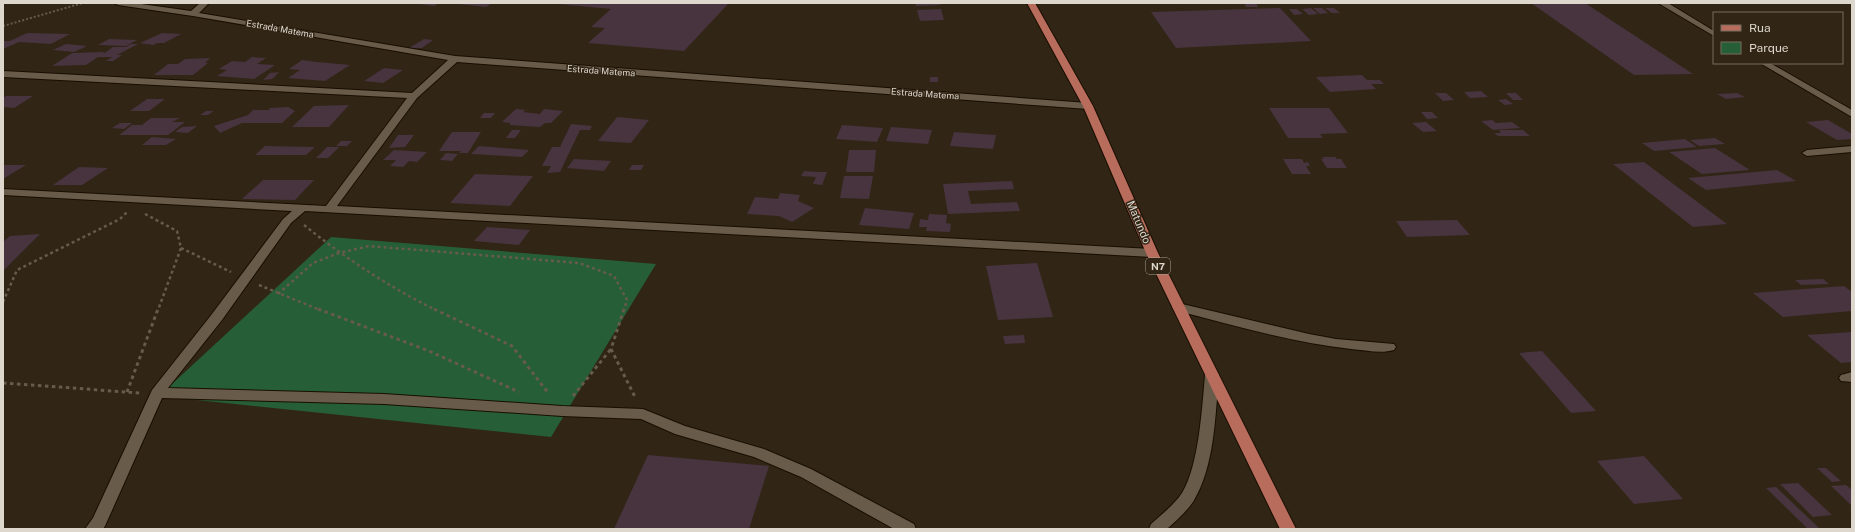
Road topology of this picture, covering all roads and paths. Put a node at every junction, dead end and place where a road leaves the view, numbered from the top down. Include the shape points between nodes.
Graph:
1 (83, 3) edge
2 (118, 3) edge
3 (205, 3) edge
4 (1031, 3) edge
5 (1662, 3) edge
6 (193, 14) junction
7 (3, 26) edge
8 (1713, 33) edge
9 (455, 59) junction
10 (1766, 64) edge
11 (3, 74) edge
12 (414, 96) junction
13 (1088, 106) junction
14 (1852, 114) edge
15 (1852, 149) edge
16 (1807, 153) dead end
17 (3, 192) edge
18 (136, 203) junction
19 (302, 208) junction
20 (329, 210) junction
21 (291, 217) junction
22 (181, 248) junction
23 (339, 253) junction
24 (1152, 253) junction
25 (244, 278) junction
26 (278, 294) junction
27 (3, 302) edge
28 (1178, 307) junction
29 (1389, 347) dead end
30 (611, 349) junction
31 (1212, 375) junction
32 (3, 383) edge
33 (127, 392) junction
34 (157, 393) junction
35 (527, 395) dead end
36 (562, 411) junction
37 (643, 414) junction
38 (93, 529) edge
39 (908, 529) edge
40 (1157, 529) edge
41 (1288, 529) edge

1 - 7 path
2 - 6 street, Estrada Matema
3 - 6 street
4 - 13 main road, Matundo / N7
5 - 8 street
6 - 9 street, Estrada Matema
9 - 12 street
9 - 13 street, Estrada Matema
10 - 14 street
11 - 12 street
12 - 20 street
13 - 24 main road, Matundo / N7
15 - 16 street
17 - 18 street
18 - 19 street
18 - 22 path via 177,231
18 - 27 path via 120,218 17,270
19 - 20 street
19 - 21 street
20 - 24 street
21 - 23 path via 316,233
21 - 25 street
22 - 25 path
22 - 33 path
23 - 26 path via 313,263
23 - 30 path via 369,246 579,263 614,276 627,300
23 - 36 path via 412,298 512,346
24 - 28 main road, Matundo / N7
25 - 26 path
25 - 34 street via 217,318
26 - 35 path via 429,351
28 - 29 street via 1325,342 1360,347
28 - 31 main road, Matundo / N7
30 - 36 path
30 - 37 path
31 - 40 street via 1207,424 1197,474 1187,498
31 - 41 main road, Matundo / N7
32 - 33 path
33 - 34 path
34 - 36 street via 384,399
34 - 38 street via 99,522
36 - 37 street
37 - 39 street via 680,430 759,453 806,473

